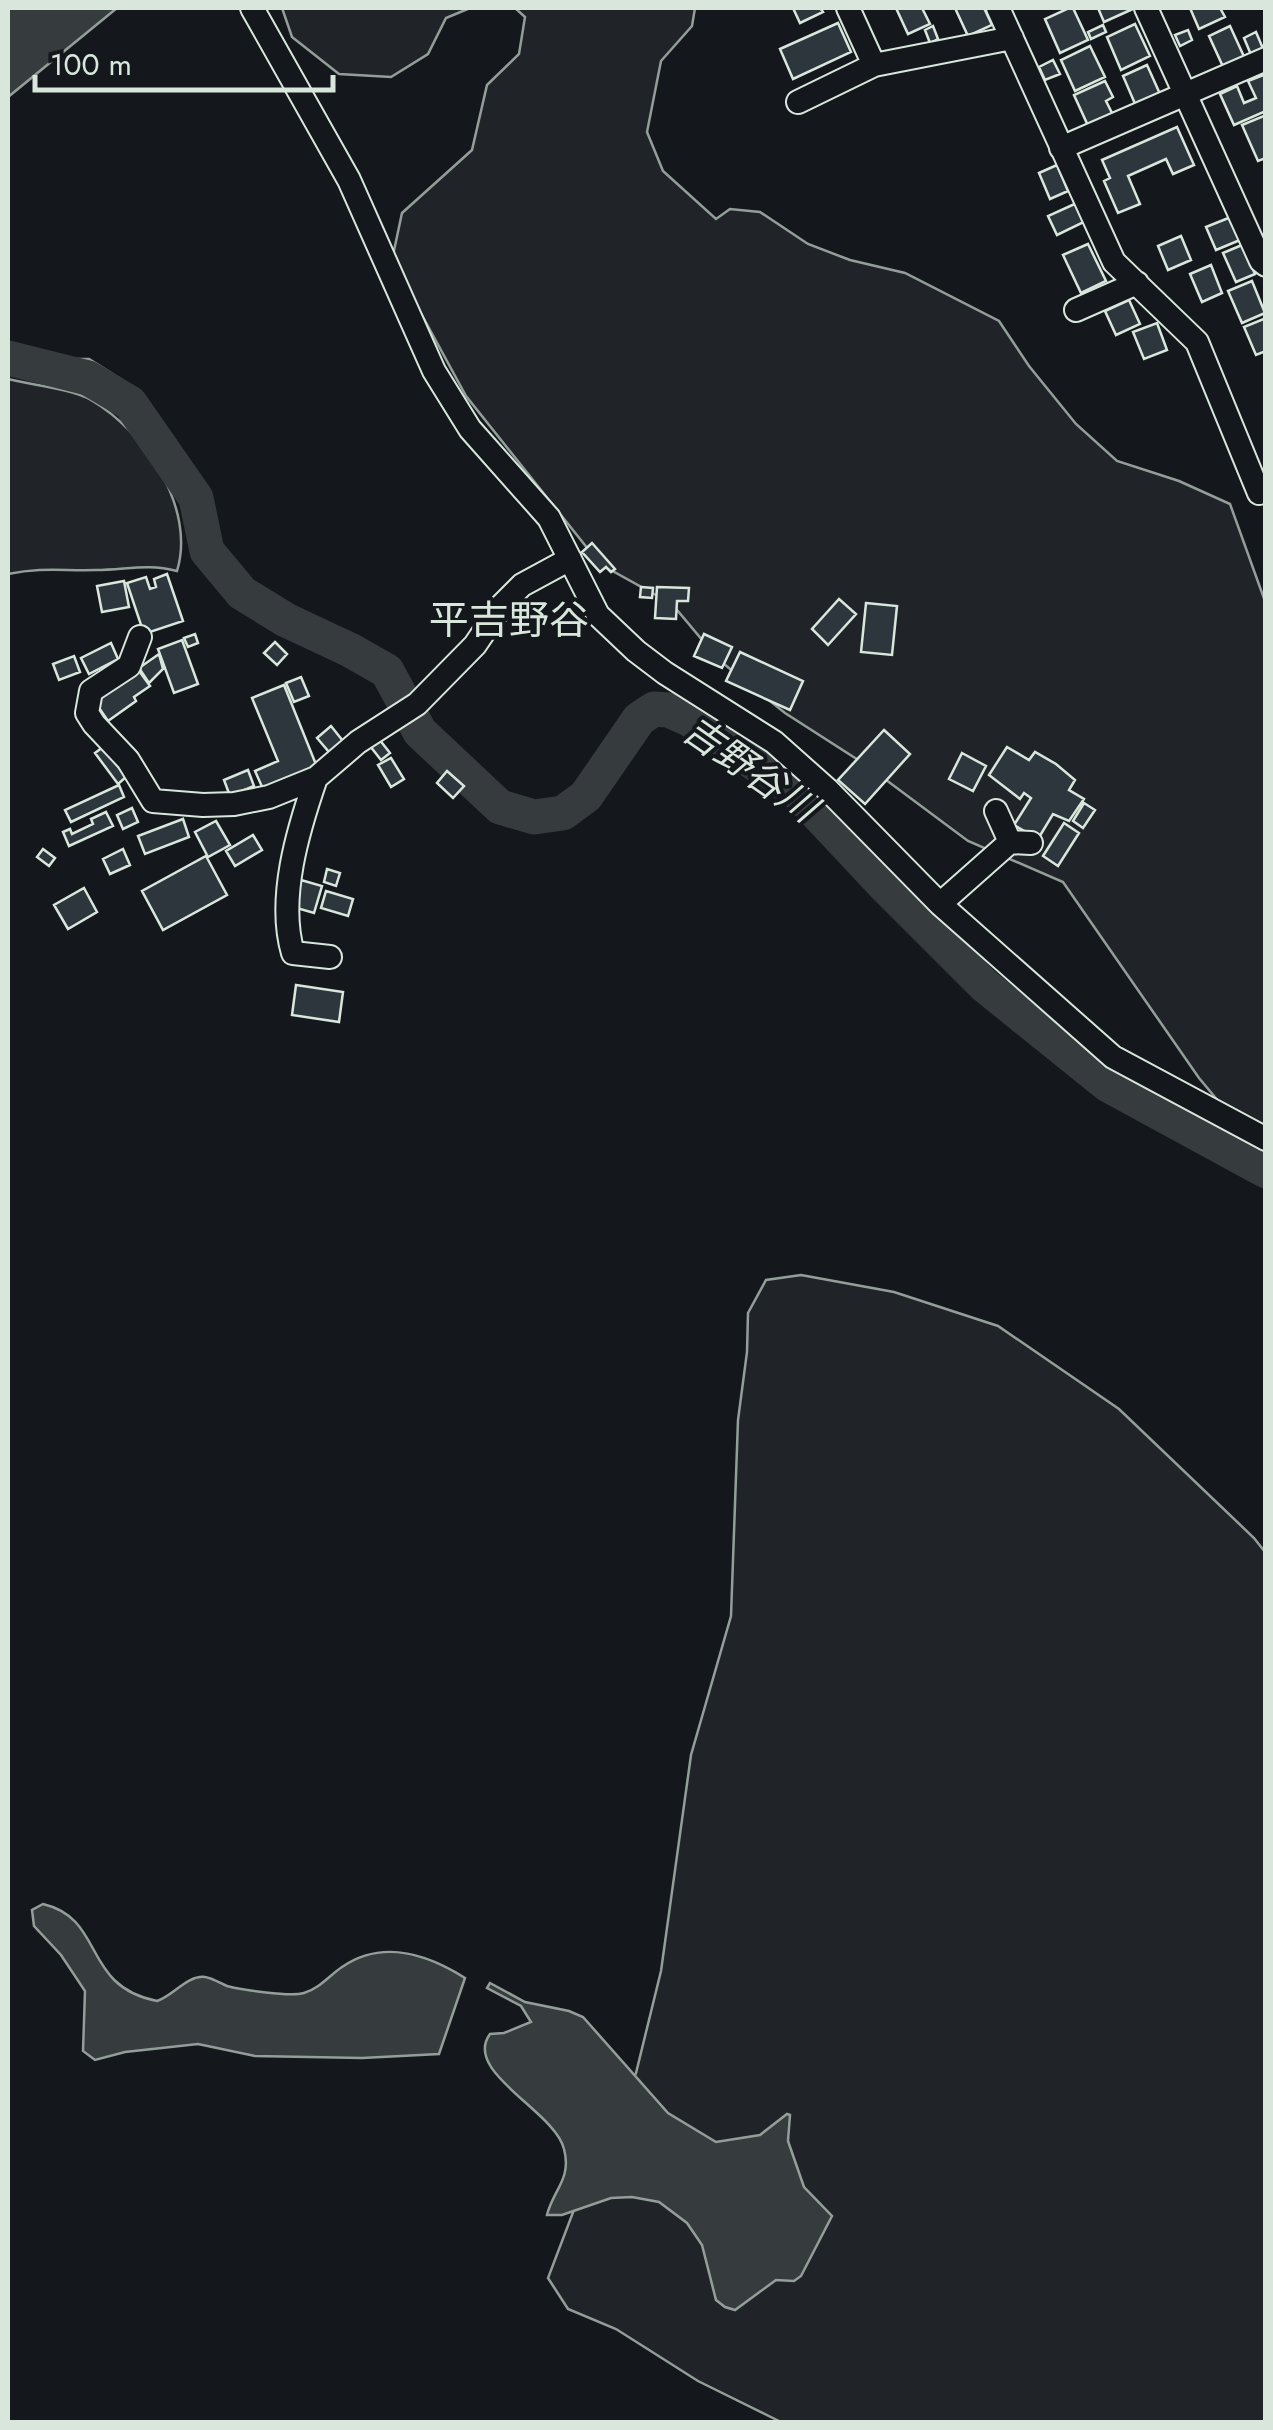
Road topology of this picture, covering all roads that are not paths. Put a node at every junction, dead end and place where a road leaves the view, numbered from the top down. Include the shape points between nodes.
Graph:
1 (252, 8) edge
2 (848, 8) edge
3 (998, 8) edge
4 (1146, 8) edge
5 (1012, 38) junction
6 (1266, 59) edge
7 (874, 65) junction
8 (1184, 95) junction
9 (798, 102) dead end
10 (1061, 148) junction
11 (1266, 266) edge
12 (1137, 284) junction
13 (1076, 310) dead end
14 (1266, 490) edge
15 (570, 560) junction
16 (140, 637) dead end
17 (316, 778) junction
18 (996, 811) dead end
19 (940, 904) junction
20 (330, 957) dead end
21 (1266, 1139) edge

1 - 15 street via 349,180 434,370 470,428 549,518
2 - 7 street
3 - 5 street
4 - 8 street
5 - 7 street
5 - 10 street
6 - 8 street
7 - 9 street
8 - 10 street
8 - 11 street
10 - 12 street via 1114,262
12 - 13 street
12 - 14 street via 1198,342 1259,493
15 - 17 street via 522,584 474,645 409,709
15 - 19 street via 598,614 636,652 774,742
16 - 17 street via 129,666 91,691 88,712 153,801 234,804
17 - 20 street via 298,832 287,932 294,953
18 - 19 street via 1021,842
19 - 21 street via 1113,1057

